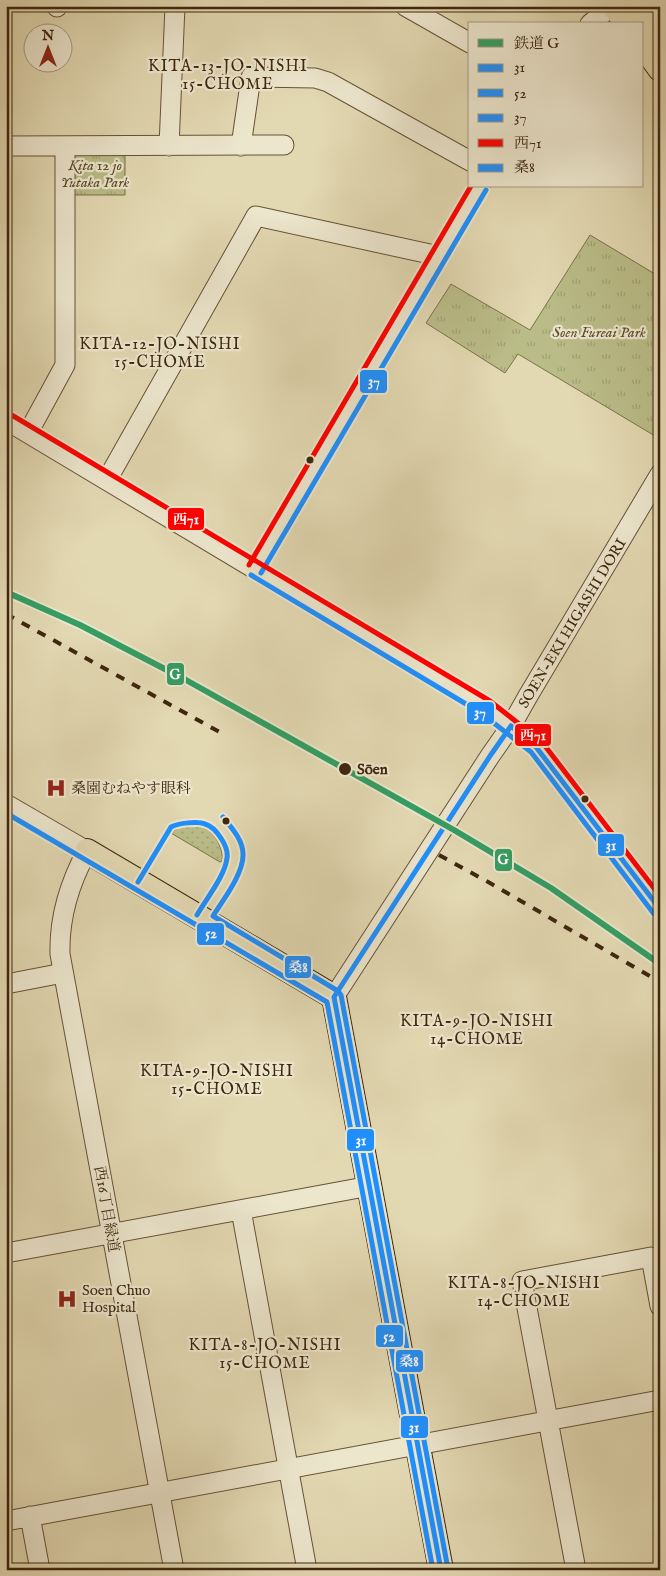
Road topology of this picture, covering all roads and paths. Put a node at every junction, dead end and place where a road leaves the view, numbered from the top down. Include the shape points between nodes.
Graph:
1 (175, 6) edge
2 (405, 6) edge
3 (613, 6) edge
4 (637, 6) edge
5 (593, 22) edge
6 (625, 22) edge
7 (660, 38) edge
8 (468, 42) edge
9 (644, 47) edge
10 (660, 69) edge
11 (284, 145) dead end
12 (6, 146) edge
13 (64, 146) junction
14 (169, 146) junction
15 (241, 146) junction
16 (468, 160) edge
17 (479, 188) edge
18 (439, 256) junction
19 (6, 420) edge
20 (28, 433) junction
21 (660, 474) edge
22 (107, 480) junction
23 (256, 569) junction
24 (511, 726) junction
25 (6, 804) edge
26 (87, 852) junction
27 (660, 910) edge
28 (63, 973) junction
29 (6, 984) edge
30 (334, 997) junction
31 (370, 1186) junction
32 (240, 1210) junction
33 (111, 1234) junction
34 (6, 1253) edge
35 (660, 1306) edge
36 (660, 1400) edge
37 (548, 1420) junction
38 (418, 1444) junction
39 (288, 1468) junction
40 (159, 1493) junction
41 (30, 1516) junction
42 (6, 1521) edge
43 (40, 1570) edge
44 (174, 1570) edge
45 (308, 1570) edge
46 (441, 1570) edge
47 (576, 1570) edge

1 - 14 street
2 - 8 street
3 - 5 street
3 - 6 main road
4 - 7 main road
9 - 10 main road
11 - 15 street
12 - 13 street
13 - 14 street
13 - 20 street via 65,365
14 - 15 street
15 - 16 street via 252,77 315,78 328,82
17 - 18 street
18 - 22 street via 256,216
18 - 23 street
19 - 20 street
20 - 22 street
21 - 24 street, SOEN-EKI HIGASHI DORI
22 - 23 street
23 - 24 street via 486,707
24 - 27 street via 536,747
24 - 30 street, SOEN-EKI HIGASHI DORI
25 - 26 street
26 - 28 street, 西16丁目緑道 via 74,876 63,912 60,934
26 - 30 main road
28 - 29 street
28 - 33 street, 西16丁目緑道
30 - 31 main road
31 - 32 street
31 - 38 main road
32 - 33 street
32 - 39 street
33 - 34 street
33 - 40 street, 西16丁目緑道
35 - 37 street via 650,1257 522,1281
36 - 37 street
37 - 38 street
37 - 47 street
38 - 39 street
38 - 46 main road
39 - 40 street
39 - 45 street
40 - 41 street
40 - 44 street, 西16丁目緑道
41 - 42 street
41 - 43 street

